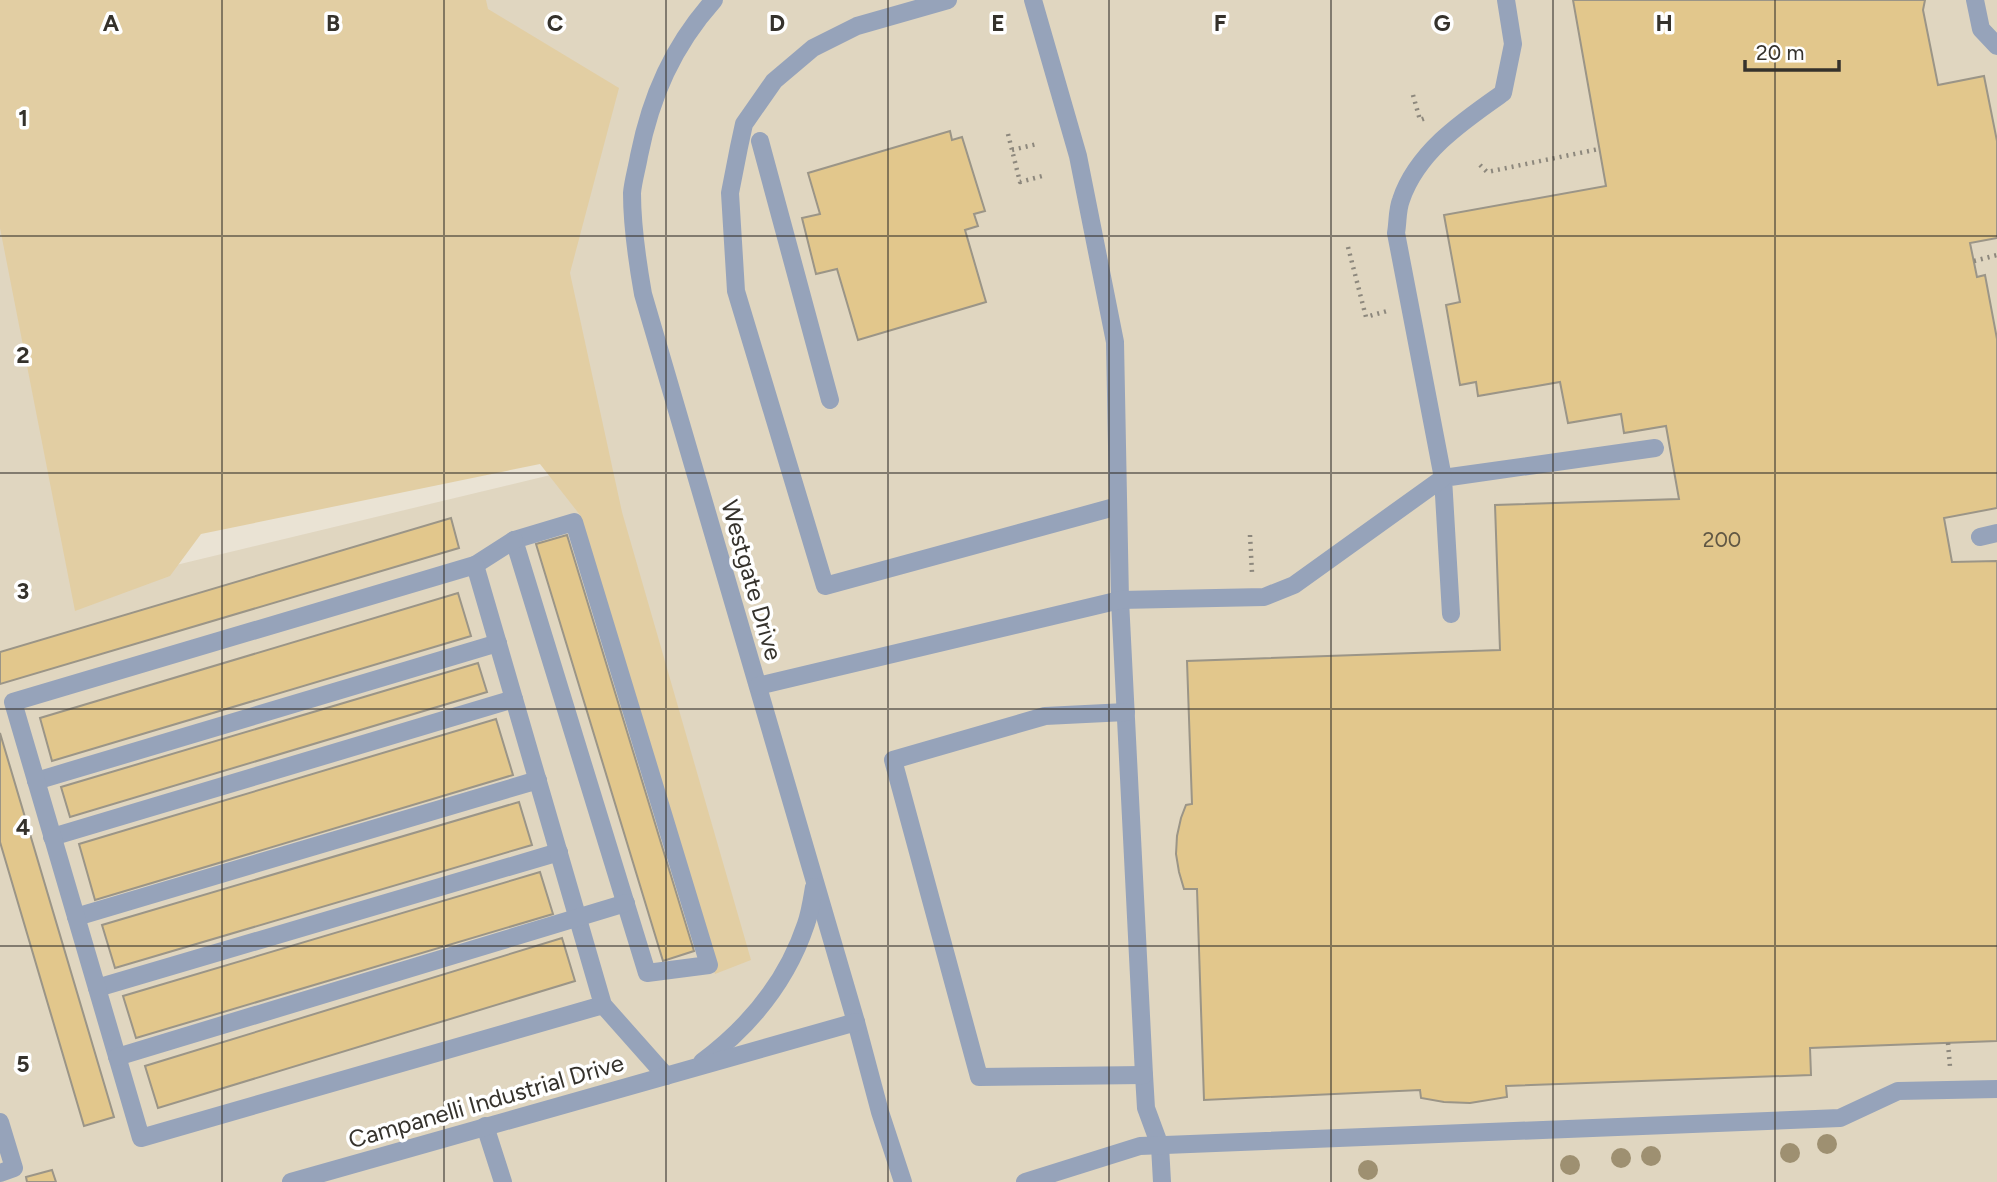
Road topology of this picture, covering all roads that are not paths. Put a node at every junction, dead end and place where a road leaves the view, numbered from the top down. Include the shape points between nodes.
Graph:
1 (714, 0) edge
2 (948, 0) edge
3 (1033, 0) edge
4 (1506, 0) edge
5 (1975, 0) edge
6 (1997, 46) edge
7 (761, 141) dead end
8 (830, 400) dead end
9 (1655, 448) dead end
10 (1443, 478) junction
11 (1118, 506) junction
12 (514, 540) junction
13 (475, 565) junction
14 (1120, 600) junction
15 (1451, 614) dead end
16 (498, 643) junction
17 (758, 686) junction
18 (514, 699) junction
19 (1126, 712) junction
20 (538, 780) junction
21 (36, 781) junction
22 (52, 837) junction
23 (559, 852) junction
24 (815, 884) junction
25 (626, 903) junction
26 (76, 917) junction
27 (579, 918) junction
28 (97, 988) junction
29 (603, 1004) junction
30 (856, 1022) junction
31 (117, 1057) junction
32 (694, 1068) junction
33 (1144, 1075) junction
34 (666, 1076) junction
35 (1997, 1089) edge
36 (0, 1122) edge
37 (485, 1126) junction
38 (1160, 1146) junction
39 (0, 1172) edge
40 (291, 1182) edge
41 (503, 1182) edge
42 (904, 1182) edge
43 (1025, 1182) edge
44 (1162, 1182) edge

1 - 17 street, Westgate Drive via 677,48 656,92 632,190 634,247 643,294
2 - 11 street via 857,26 813,48 774,81 744,124 739,147 730,193 736,291 825,586
3 - 11 street via 1078,156 1115,342
4 - 10 street via 1513,44 1503,93 1463,121 1419,163 1400,200 1396,233
5 - 6 street via 1982,30
7 - 8 street
9 - 10 street
10 - 14 street via 1294,585 1264,597
10 - 15 street
11 - 14 street
12 - 13 street
12 - 25 street
12 - 25 street via 574,522 709,965 648,973
13 - 16 street
13 - 21 street via 13,702
14 - 17 street
14 - 19 street
16 - 18 street
16 - 21 street
17 - 24 street, Westgate Drive
18 - 20 street
18 - 22 street
19 - 33 street
19 - 33 street via 1045,716 893,760 979,1077
20 - 23 street
20 - 26 street
21 - 22 street
22 - 26 street
23 - 27 street
23 - 28 street
24 - 30 street, Westgate Drive
24 - 32 street, Campanelli Industrial Drive via 807,923 766,1001 743,1028
25 - 27 street
26 - 28 street
27 - 29 street
27 - 31 street
28 - 31 street
29 - 31 street via 141,1138
29 - 34 street
30 - 32 street, Campanelli Industrial Drive
30 - 42 street, Westgate Drive
32 - 34 street, Campanelli Industrial Drive
33 - 38 street via 1146,1108
34 - 37 street, Campanelli Industrial Drive
35 - 38 street via 1898,1091 1840,1118
36 - 39 street via 14,1168
37 - 40 street, Campanelli Industrial Drive
37 - 41 street
38 - 43 street via 1140,1146
38 - 44 street

